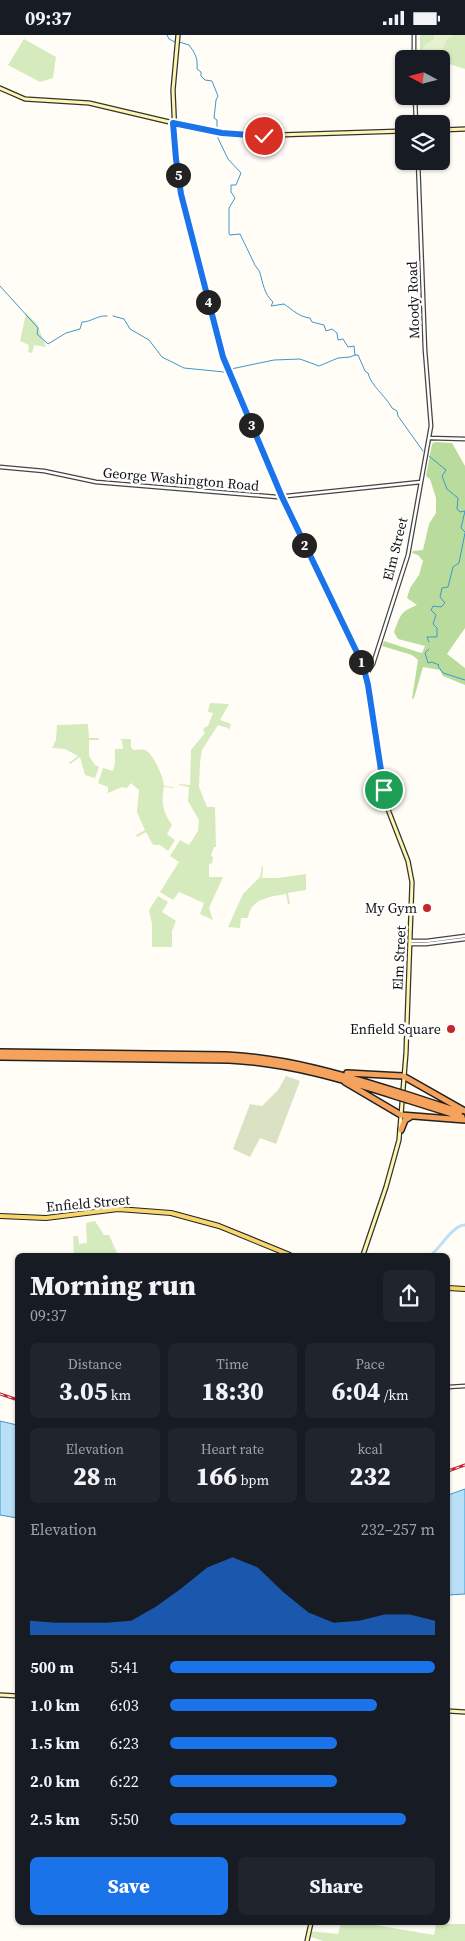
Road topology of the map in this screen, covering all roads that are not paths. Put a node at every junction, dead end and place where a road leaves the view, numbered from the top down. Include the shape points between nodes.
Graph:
1 (178, 35) edge
2 (414, 35) edge
3 (414, 50) edge
4 (0, 88) edge
5 (173, 123) junction
6 (465, 129) edge
7 (450, 130) edge
8 (395, 131) edge
9 (418, 170) edge
10 (430, 438) junction
11 (465, 439) edge
12 (0, 467) edge
13 (421, 482) junction
14 (282, 497) junction
15 (366, 675) junction
16 (465, 937) edge
17 (411, 943) junction
18 (0, 1052) edge
19 (0, 1057) edge
20 (325, 1069) junction
21 (404, 1076) junction
22 (334, 1077) junction
23 (398, 1094) junction
24 (408, 1097) junction
25 (465, 1112) edge
26 (402, 1115) junction
27 (412, 1117) junction
28 (465, 1119) edge
29 (400, 1130) junction
30 (0, 1216) edge
31 (285, 1253) edge
32 (364, 1253) edge
33 (450, 1288) edge
34 (465, 1289) edge
35 (465, 1386) edge
36 (450, 1387) edge
37 (0, 1695) edge
38 (15, 1695) edge
39 (450, 1711) edge
40 (465, 1712) edge
41 (310, 1925) edge
42 (307, 1941) edge

1 - 5 main road
2 - 3 street
4 - 5 main road via 26,99 89,103
5 - 8 main road via 256,136
5 - 14 main road via 181,194 220,346
6 - 7 main road
9 - 10 street, Moody Road
10 - 11 street
10 - 13 street, Elm Street
12 - 14 street, George Washington Road via 44,471 103,483
13 - 14 street, George Washington Road
13 - 15 street, Elm Street via 405,564 373,664
14 - 15 main road
15 - 17 main road, Elm Street via 386,801 412,875
16 - 17 street via 426,944
17 - 21 main road, Elm Street
18 - 20 highway via 239,1056
19 - 22 highway via 234,1060 284,1065
20 - 21 highway via 353,1074
20 - 23 highway
21 - 25 highway
21 - 26 main road, Elm Street
22 - 23 highway
22 - 26 highway
23 - 24 highway, bridge
24 - 25 highway
24 - 28 highway
26 - 27 highway
26 - 29 main road, Elm Street
27 - 28 highway
27 - 29 highway via 406,1119
29 - 32 main road, Elm Street via 386,1187
30 - 31 main road, Enfield Street via 46,1218 118,1209 171,1213 219,1226
33 - 34 main road
35 - 36 street
37 - 38 main road
39 - 40 main road
41 - 42 main road

